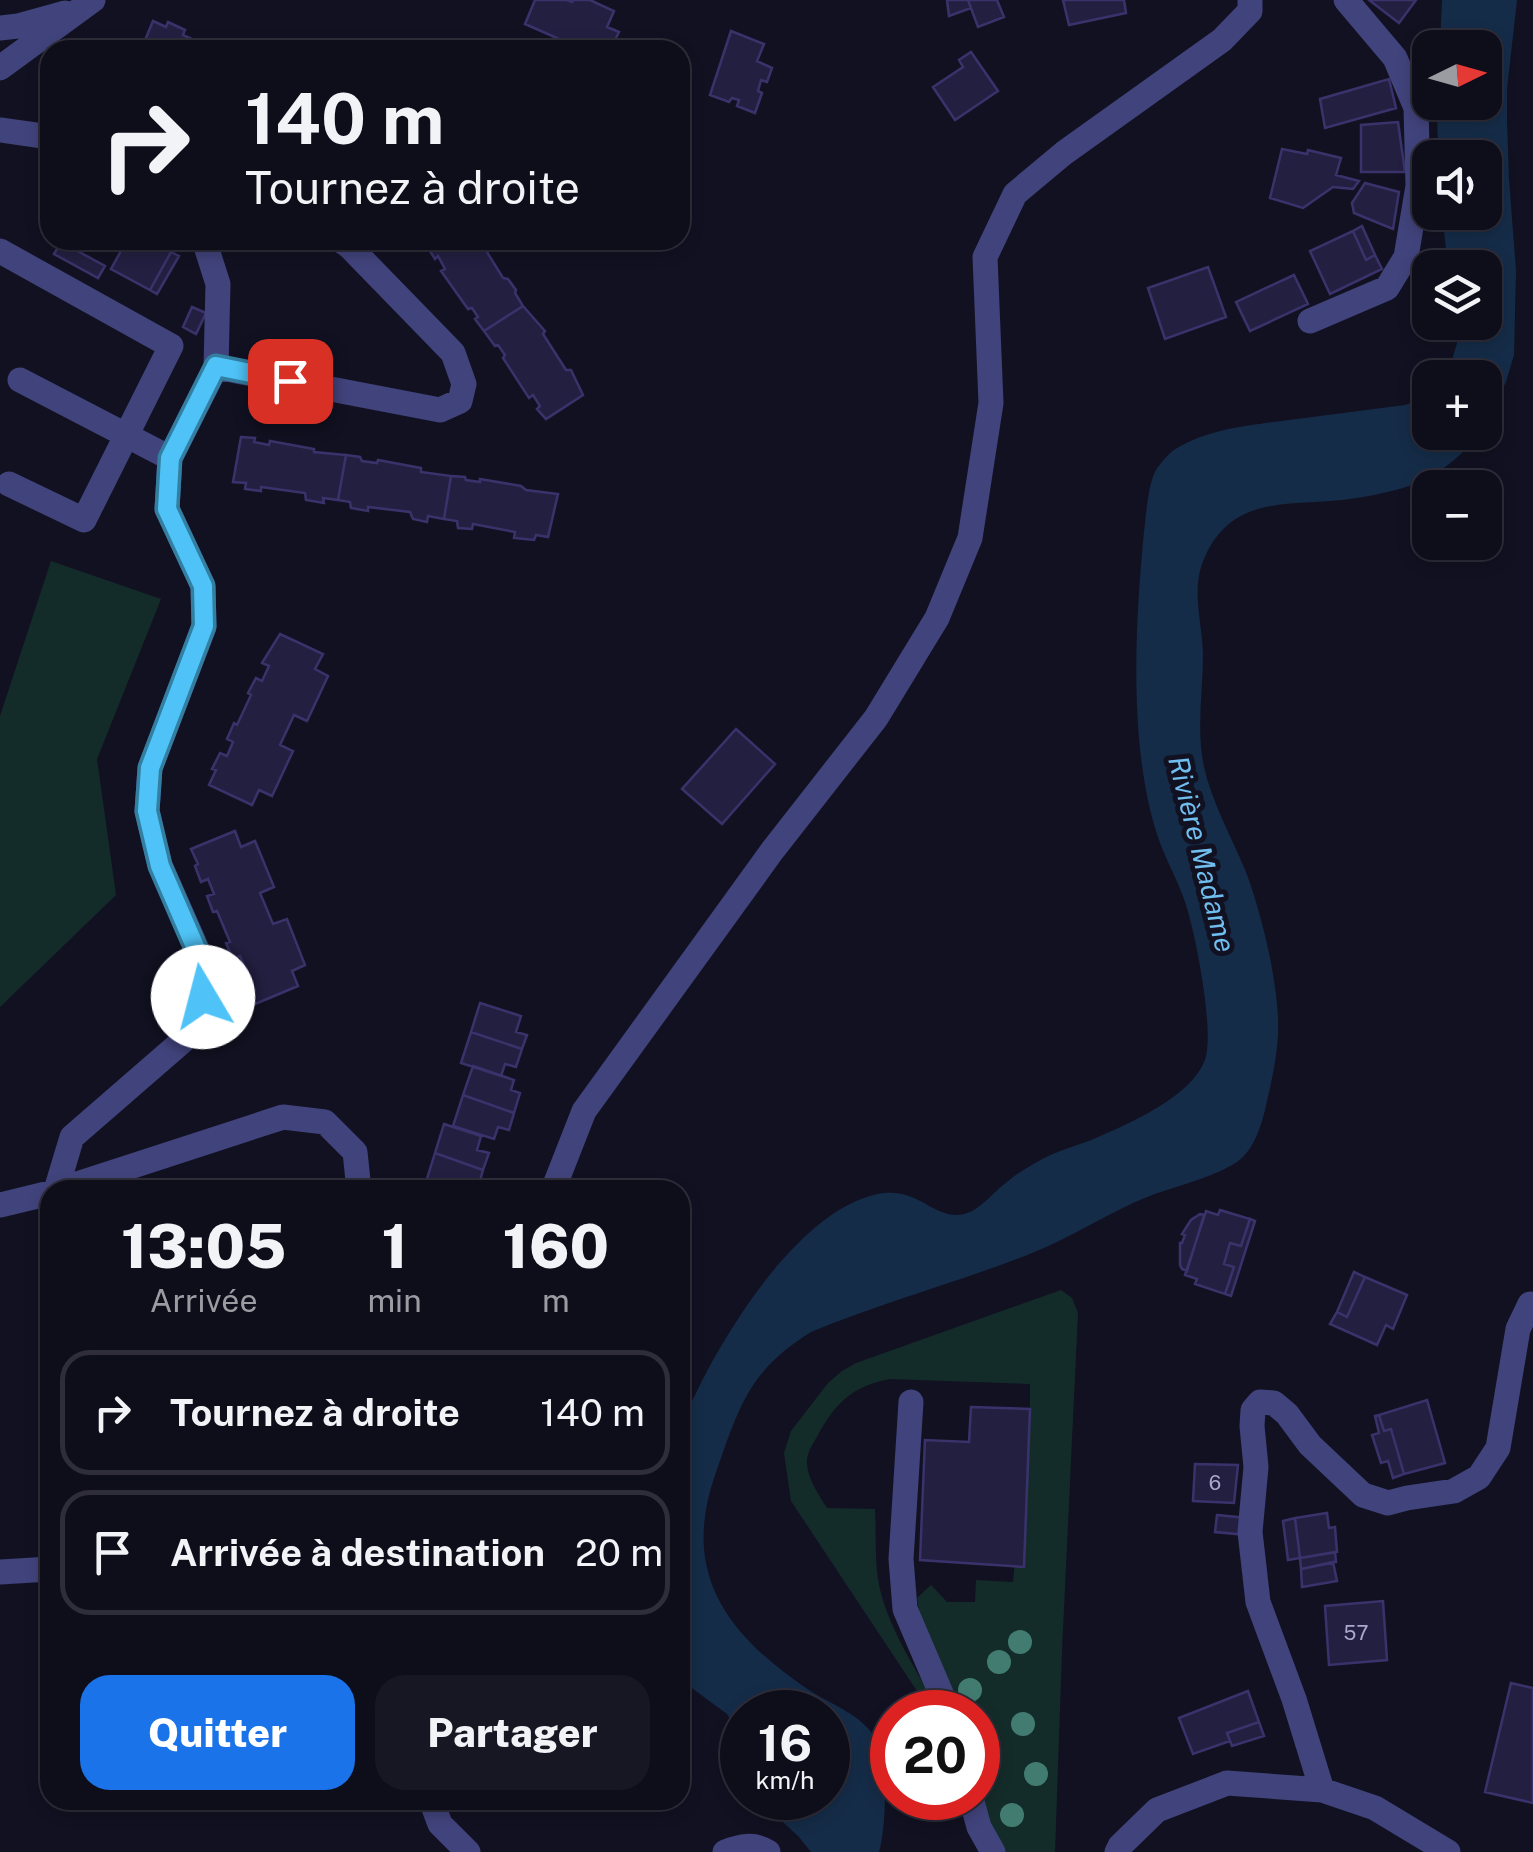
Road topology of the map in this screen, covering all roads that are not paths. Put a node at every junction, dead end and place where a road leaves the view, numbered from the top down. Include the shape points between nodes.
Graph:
1 (1250, 0) edge
2 (1346, 0) edge
3 (86, 5) edge
4 (0, 28) edge
5 (0, 68) edge
6 (0, 130) edge
7 (40, 136) edge
8 (207, 250) edge
9 (353, 250) edge
10 (0, 251) edge
11 (1310, 321) dead end
12 (216, 366) junction
13 (20, 380) dead end
14 (126, 436) junction
15 (170, 458) junction
16 (9, 484) dead end
17 (58, 1180) edge
18 (89, 1180) edge
19 (358, 1180) edge
20 (558, 1180) edge
21 (40, 1195) edge
22 (0, 1205) edge
23 (1530, 1304) dead end
24 (911, 1402) dead end
25 (40, 1570) edge
26 (0, 1572) edge
27 (940, 1690) edge
28 (1322, 1790) junction
29 (434, 1810) edge
30 (978, 1820) edge
31 (468, 1852) edge
32 (725, 1852) edge
33 (768, 1852) edge
34 (993, 1852) edge
35 (1117, 1852) edge
36 (1448, 1852) edge

1 - 20 street via 1250,11 1222,40 1016,194 985,257 991,403 970,538 938,618 876,718 584,1111
2 - 11 street via 1395,58 1416,108 1418,186 1406,257 1387,288
3 - 4 street
3 - 5 street
6 - 7 street
8 - 12 street via 218,284
9 - 12 street via 453,353 464,384 460,402 440,410
10 - 14 street via 172,346
12 - 15 street
13 - 14 street
14 - 15 street
14 - 16 street via 84,520
15 - 17 street via 167,509 203,586 204,626 150,768 147,811 160,866 200,958 203,997 186,1038 72,1137
18 - 19 street via 283,1117 325,1122 355,1152
21 - 22 street
23 - 28 street via 1518,1329 1498,1448 1479,1477 1454,1491 1388,1503 1363,1494 1274,1402 1252,1410 1250,1532 1258,1602
24 - 27 street via 901,1559 906,1609
25 - 26 street
28 - 35 street via 1227,1783 1157,1810
28 - 36 street via 1375,1808
29 - 31 street
30 - 34 street
32 - 33 street via 741,1846

